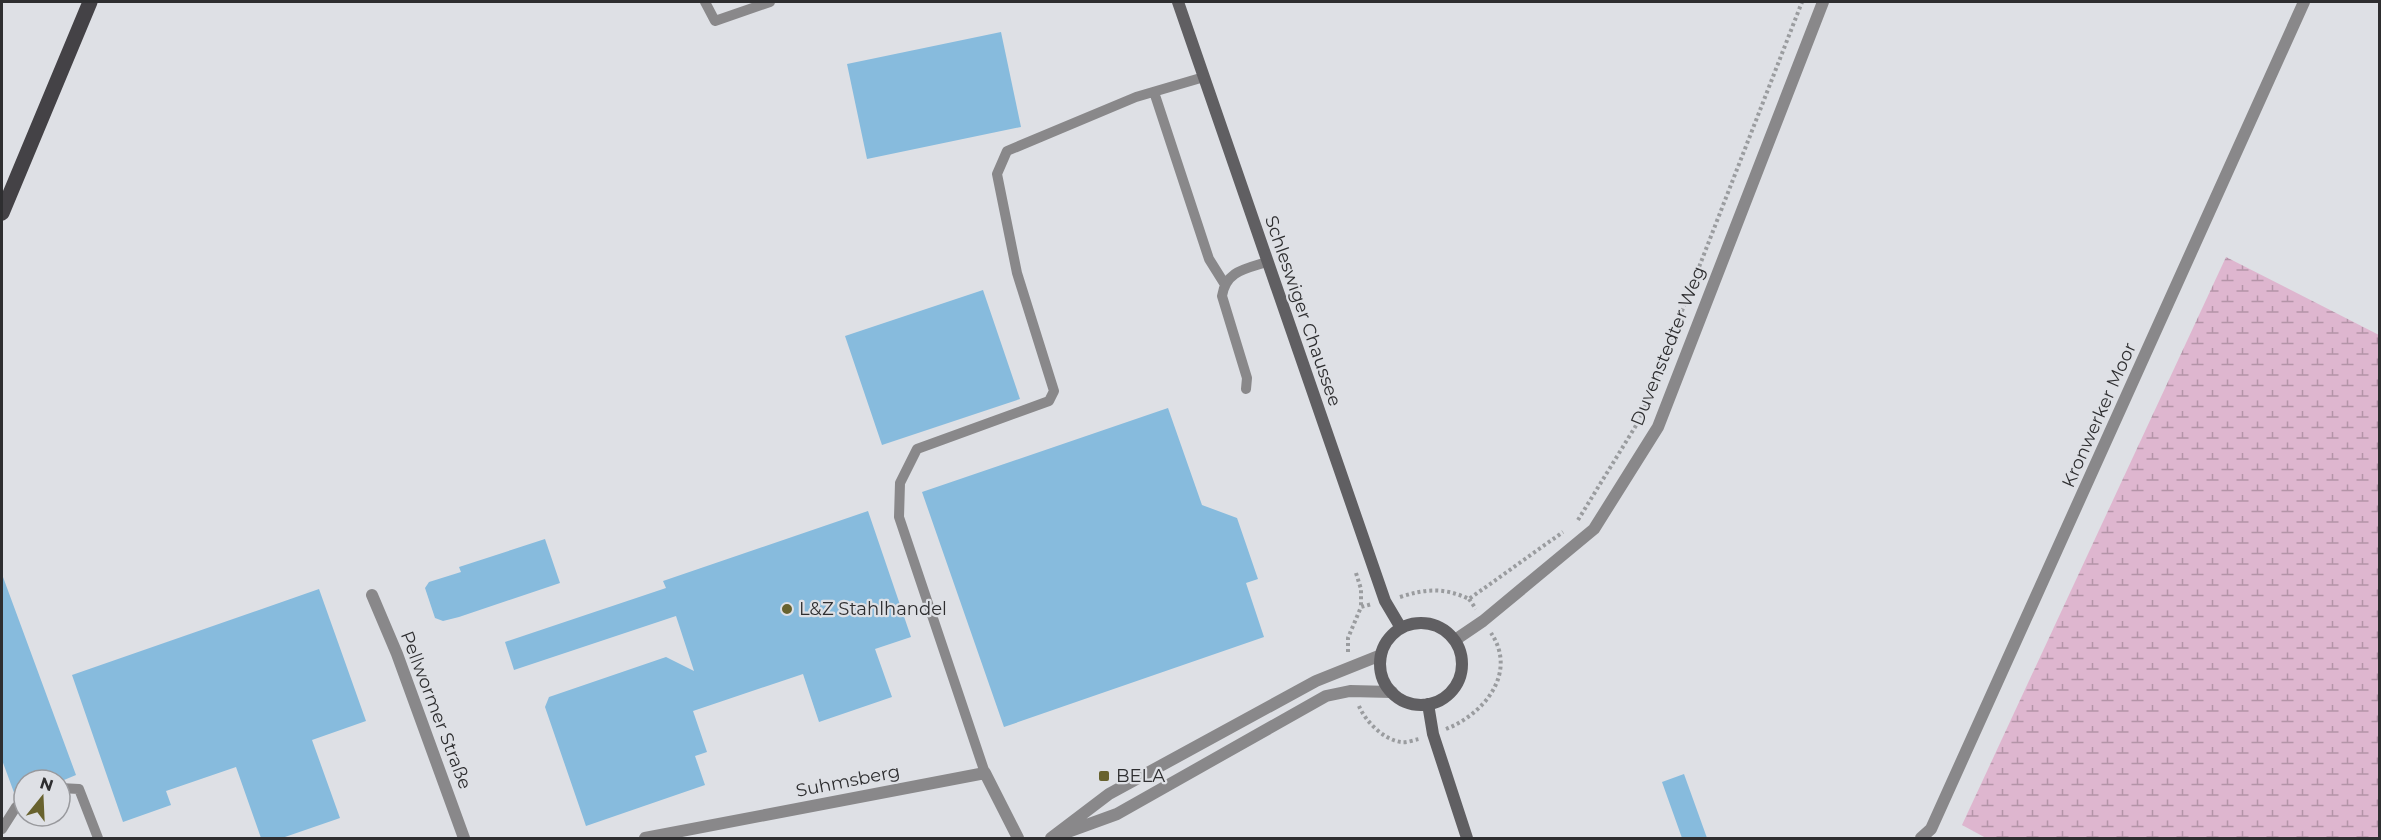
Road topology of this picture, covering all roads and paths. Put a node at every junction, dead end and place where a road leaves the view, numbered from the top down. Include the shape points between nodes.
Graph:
1 (90, 2) edge
2 (705, 2) edge
3 (770, 2) edge
4 (1178, 2) edge
5 (1802, 2) edge
6 (1823, 2) edge
7 (2304, 2) edge
8 (1204, 77) junction
9 (1154, 92) junction
10 (2, 213) edge
11 (1267, 262) junction
12 (1224, 283) junction
13 (1246, 389) dead end
14 (1577, 522) dead end
15 (1568, 528) dead end
16 (372, 595) dead end
17 (1405, 595) dead end
18 (1370, 605) dead end
19 (1401, 628) junction
20 (1494, 637) dead end
21 (1455, 640) junction
22 (1381, 655) junction
23 (1348, 657) dead end
24 (1392, 692) junction
25 (1358, 703) dead end
26 (1428, 704) junction
27 (1452, 727) dead end
28 (1416, 740) dead end
29 (985, 773) junction
30 (72, 789) edge
31 (12, 813) edge
32 (2, 829) edge
33 (98, 838) edge
34 (464, 838) edge
35 (645, 838) edge
36 (1018, 838) edge
37 (1051, 838) edge
38 (1467, 838) edge
39 (1921, 838) edge

1 - 10 main road
2 - 3 lane via 715,21
4 - 8 main road, Schleswiger Chaussee
5 - 14 path via 1640,419
6 - 21 street, Duvenstedter Weg via 1658,427 1594,529
7 - 39 street, Kronwerker Moor via 1931,829
8 - 9 lane
8 - 11 main road, Schleswiger Chaussee
9 - 12 lane via 1209,259
9 - 29 lane via 1006,151 998,174 1017,273 1054,391 1049,401 917,449 900,483 899,517
11 - 12 lane via 1233,273
11 - 19 main road, Schleswiger Chaussee via 1385,601
12 - 13 lane via 1222,296 1247,378
15 - 17 path via 1469,598 1451,590 1434,589
16 - 34 street, Pellwormer Straße
18 - 23 path via 1362,607 1353,624
19 - 21 main road via 1428,623 1448,632
19 - 22 main road via 1390,637
20 - 27 path via 1500,645 1501,664 1495,687 1483,707 1464,723
21 - 26 main road via 1461,653 1460,676 1446,696
22 - 24 main road via 1381,672
22 - 37 street via 1316,681 1109,794
24 - 26 main road via 1411,703
24 - 37 street via 1350,691 1326,696 1117,814
25 - 28 path via 1371,724 1388,737 1402,743
26 - 38 main road via 1433,735
29 - 35 street, Suhmsberg
29 - 36 street
30 - 33 lane via 79,789
31 - 32 lane

